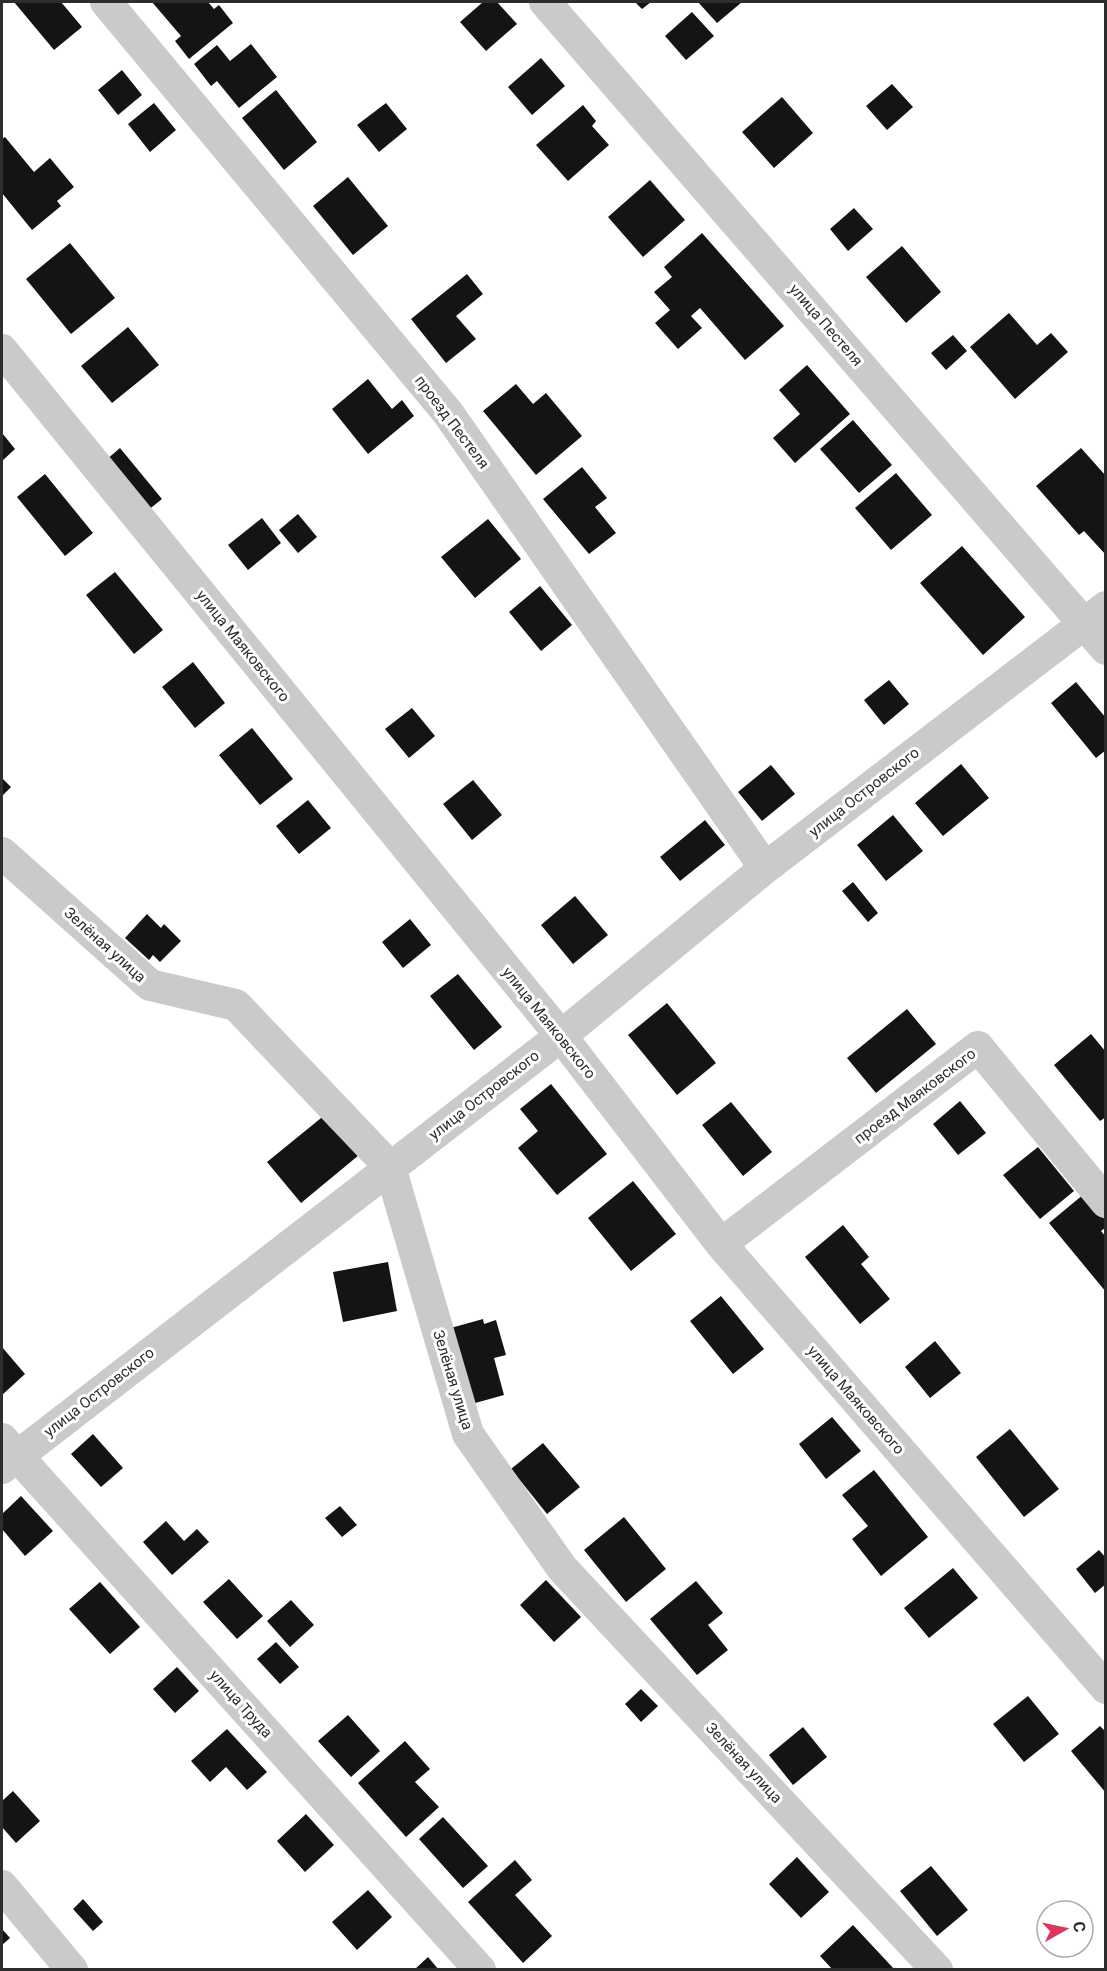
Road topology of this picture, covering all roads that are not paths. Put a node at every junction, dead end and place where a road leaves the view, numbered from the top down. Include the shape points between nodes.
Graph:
1 (106, 2) edge
2 (545, 2) edge
3 (2, 350) edge
4 (1095, 615) edge
5 (1106, 649) edge
6 (2, 853) edge
7 (765, 868) junction
8 (561, 1036) junction
9 (390, 1167) junction
10 (1106, 1202) edge
11 (721, 1244) junction
12 (7, 1454) edge
13 (1106, 1688) edge
14 (2, 1886) edge
15 (72, 1970) edge
16 (480, 1970) edge
17 (937, 1970) edge

1 - 7 street, проезд Пестеля via 448,413
2 - 4 street, улица Пестеля
3 - 8 street, улица Маяковского
4 - 5 street, улица Пестеля
4 - 7 street, улица Островского
6 - 9 street, Зелёная улица via 150,985 236,1005
7 - 8 street, улица Островского
8 - 9 street, улица Островского
8 - 11 street, улица Маяковского
9 - 12 street, улица Островского
9 - 17 street, Зелёная улица via 468,1434 562,1568
10 - 11 street, проезд Маяковского via 978,1047
11 - 13 street, улица Маяковского
12 - 16 street, улица Труда
14 - 15 street

